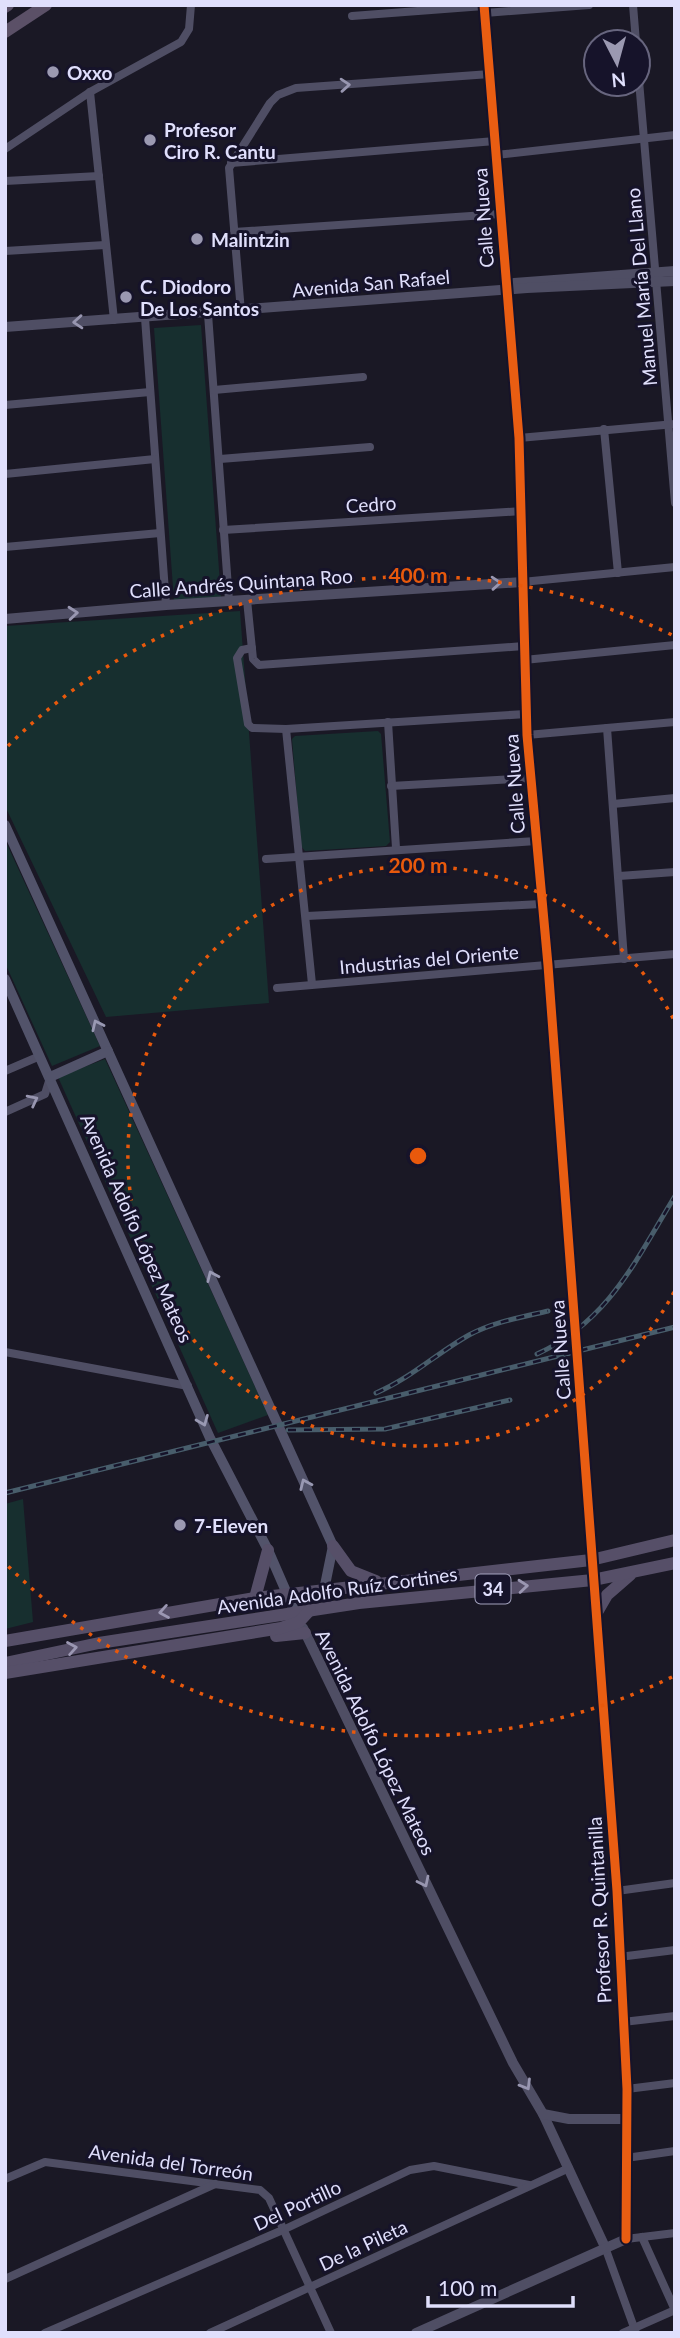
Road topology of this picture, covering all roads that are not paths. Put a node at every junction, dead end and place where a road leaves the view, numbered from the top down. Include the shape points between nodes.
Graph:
1 (46, 5) edge
2 (191, 5) edge
3 (589, 5) edge
4 (633, 5) edge
5 (484, 8) edge
6 (352, 16) dead end
7 (635, 28) edge
8 (5, 32) edge
9 (490, 74) junction
10 (90, 92) junction
11 (641, 98) edge
12 (675, 135) edge
13 (644, 138) junction
14 (495, 141) junction
15 (5, 149) edge
16 (496, 155) junction
17 (231, 163) junction
18 (99, 176) junction
19 (5, 181) edge
20 (500, 214) junction
21 (234, 232) junction
22 (105, 245) junction
23 (5, 251) edge
24 (675, 271) edge
25 (657, 277) junction
26 (675, 281) edge
27 (505, 287) junction
28 (241, 312) junction
29 (208, 314) junction
30 (145, 318) junction
31 (114, 320) junction
32 (5, 327) edge
33 (363, 377) dead end
34 (214, 390) junction
35 (150, 392) junction
36 (5, 405) edge
37 (671, 424) edge
38 (604, 429) junction
39 (519, 438) junction
40 (370, 447) dead end
41 (155, 459) junction
42 (220, 459) junction
43 (5, 474) edge
44 (675, 503) edge
45 (522, 511) junction
46 (223, 530) junction
47 (160, 533) junction
48 (5, 547) edge
49 (675, 567) edge
50 (618, 573) junction
51 (522, 582) junction
52 (247, 600) junction
53 (229, 601) junction
54 (166, 605) junction
55 (5, 619) edge
56 (675, 645) edge
57 (524, 646) junction
58 (252, 648) junction
59 (523, 660) junction
60 (526, 714) junction
61 (388, 722) junction
62 (675, 722) edge
63 (607, 728) junction
64 (286, 729) junction
65 (527, 735) junction
66 (531, 778) junction
67 (391, 786) junction
68 (675, 798) edge
69 (613, 804) junction
70 (5, 825) edge
71 (536, 841) junction
72 (396, 848) junction
73 (300, 856) junction
74 (266, 859) dead end
75 (675, 872) edge
76 (619, 876) junction
77 (541, 904) junction
78 (307, 916) junction
79 (675, 954) edge
80 (624, 959) junction
81 (548, 965) junction
82 (5, 979) edge
83 (312, 984) junction
84 (277, 988) dead end
85 (108, 1051) junction
86 (40, 1056) junction
87 (5, 1071) edge
88 (50, 1077) junction
89 (5, 1112) edge
90 (5, 1352) edge
91 (189, 1387) junction
92 (675, 1540) edge
93 (332, 1546) junction
94 (268, 1550) junction
95 (591, 1560) junction
96 (675, 1563) edge
97 (633, 1573) junction
98 (593, 1580) junction
99 (380, 1583) junction
100 (324, 1590) junction
101 (286, 1594) junction
102 (255, 1598) junction
103 (310, 1611) junction
104 (596, 1614) junction
105 (300, 1623) junction
106 (5, 1641) edge
107 (5, 1663) edge
108 (5, 1673) edge
109 (675, 1883) edge
110 (617, 1891) junction
111 (675, 1950) edge
112 (619, 1957) junction
113 (675, 2016) edge
114 (623, 2022) junction
115 (675, 2083) edge
116 (627, 2089) junction
117 (543, 2114) junction
118 (626, 2119) junction
119 (675, 2151) edge
120 (626, 2158) junction
121 (569, 2168) junction
122 (5, 2179) edge
123 (217, 2183) junction
124 (529, 2185) junction
125 (285, 2229) junction
126 (675, 2233) edge
127 (642, 2237) junction
128 (626, 2239) junction
129 (605, 2247) junction
130 (5, 2279) edge
131 (310, 2287) junction
132 (674, 2307) edge
133 (636, 2330) edge
134 (45, 2333) edge
135 (210, 2333) edge
136 (331, 2333) edge
137 (416, 2333) edge
138 (623, 2333) edge

1 - 8 highway
2 - 10 street via 189,29 181,42
3 - 5 street
4 - 7 street
5 - 6 street
5 - 9 street, Calle Nueva
9 - 14 street, Calle Nueva
17 -> 9 street via 270,103 288,91
10 - 15 street
10 - 18 street
11 - 13 street, Manuel María Del Llano
12 - 13 street
13 - 16 street
13 - 25 street, Manuel María Del Llano
14 - 16 street, Calle Nueva
14 - 17 street
16 - 20 street, Calle Nueva
17 - 21 street
18 - 19 street
18 - 22 street
20 - 21 street
20 - 27 street, Calle Nueva
21 - 28 street
22 - 23 street
22 - 31 street
24 - 25 street, Avenida San Rafael
25 - 26 street, Avenida San Rafael
25 - 27 street, Avenida San Rafael
25 - 37 street, Manuel María Del Llano
27 - 28 street, Avenida San Rafael
27 - 39 street, Calle Nueva
28 - 29 street, Avenida San Rafael
29 - 30 street, Avenida San Rafael
29 - 34 street
30 - 31 street, Avenida San Rafael
30 - 35 street
31 -> 32 street, Avenida San Rafael
33 - 34 street
34 - 42 street
35 - 36 street
35 - 41 street
37 - 38 street
37 - 44 street, Manuel María Del Llano
38 - 39 street
38 - 50 street
39 - 45 street, Calle Nueva
40 - 42 street
41 - 43 street
41 - 47 street
42 - 46 street
45 - 46 street, Cedro
45 - 51 street, Calle Nueva
46 - 53 street
47 - 48 street
47 - 54 street
49 - 50 street
50 - 51 street
52 -> 51 street, Calle Andrés Quintana Roo
51 - 57 street, Calle Nueva
52 - 53 street, Calle Andrés Quintana Roo
52 - 58 street
53 - 54 street, Calle Andrés Quintana Roo
55 -> 54 street, Calle Andrés Quintana Roo
56 - 59 street
57 - 58 street via 255,663
57 - 59 street, Calle Nueva
58 - 64 street via 242,650 237,658 248,724
59 - 60 street, Calle Nueva
60 - 61 street
60 - 65 street, Calle Nueva
61 - 64 street
61 - 67 street
62 - 63 street
63 - 65 street
63 - 69 street
64 - 73 street
65 - 66 street, Calle Nueva
66 - 67 street
66 - 71 street, Calle Nueva
67 - 72 street
68 - 69 street
69 - 76 street
85 -> 70 main road
71 - 72 street
71 - 77 street, Calle Nueva
72 - 73 street
73 - 74 street
73 - 78 street
75 - 76 street
76 - 80 street
77 - 78 street
77 - 81 street, Calle Nueva
78 - 83 street
79 - 80 street, Industrias del Oriente
80 - 81 street, Industrias del Oriente
81 - 83 street, Industrias del Oriente
81 - 95 street, Calle Nueva
82 - 86 main road, Avenida Adolfo López Mateos
83 - 84 street, Industrias del Oriente
85 - 88 main road
93 -> 85 main road
86 - 87 street
86 - 88 main road, Avenida Adolfo López Mateos
89 -> 88 street via 45,1094
88 - 91 main road, Avenida Adolfo López Mateos
90 - 91 street
91 -> 94 main road, Avenida Adolfo López Mateos
92 - 95 main road, Avenida Adolfo Ruíz Cortines / 34
93 - 99 main road via 351,1571
93 - 100 main road
94 - 101 main road, Avenida Adolfo López Mateos
94 - 102 main road
95 - 98 street, Calle Nueva
95 - 99 main road, Avenida Adolfo Ruíz Cortines / 34
96 - 97 main road, Avenida Adolfo Ruíz Cortines / 34
97 - 98 main road, Avenida Adolfo Ruíz Cortines / 34
97 - 104 main road via 614,1586
103 -> 98 main road, Avenida Adolfo Ruíz Cortines / 34
98 - 104 street, Profesor R. Quintanilla
99 - 100 main road, Avenida Adolfo Ruíz Cortines / 34
100 - 101 main road, Avenida Adolfo Ruíz Cortines / 34
100 - 103 main road
101 - 102 main road, Avenida Adolfo Ruíz Cortines / 34
101 - 105 main road, Avenida Adolfo López Mateos
102 -> 106 main road, Avenida Adolfo Ruíz Cortines / 34
103 - 105 main road, Avenida Adolfo Ruíz Cortines / 34
104 - 110 street, Profesor R. Quintanilla
107 -> 105 main road, Avenida Adolfo Ruíz Cortines / 34 via 99,1643
105 - 108 main road, Avenida Adolfo Ruíz Cortines / 34
105 -> 117 street, Avenida Adolfo López Mateos via 513,2063
109 - 110 street
110 - 112 street, Profesor R. Quintanilla
111 - 112 street
112 - 114 street, Profesor R. Quintanilla
113 - 114 street
114 - 116 street, Profesor R. Quintanilla
115 - 116 street
116 - 118 street, Profesor R. Quintanilla
117 - 118 street
117 - 121 street, Avenida Adolfo López Mateos
118 - 120 street, Profesor R. Quintanilla
119 - 120 street
120 - 128 street, Profesor R. Quintanilla
121 - 124 street
121 - 129 street, Avenida Adolfo López Mateos
122 - 123 street, Avenida del Torreón via 45,2162
123 - 125 street, Avenida del Torreón via 261,2190
123 - 130 street
124 - 125 street, Del Portillo via 426,2166
124 - 131 street, De la Pileta
125 - 131 street, Avenida del Torreón
125 - 134 street, Del Portillo
126 - 127 street
127 - 128 street
127 - 132 street
128 - 129 street
129 - 133 street
129 - 137 street
131 - 135 street, De la Pileta
131 - 136 street, Avenida del Torreón
132 - 133 street
133 - 138 street

